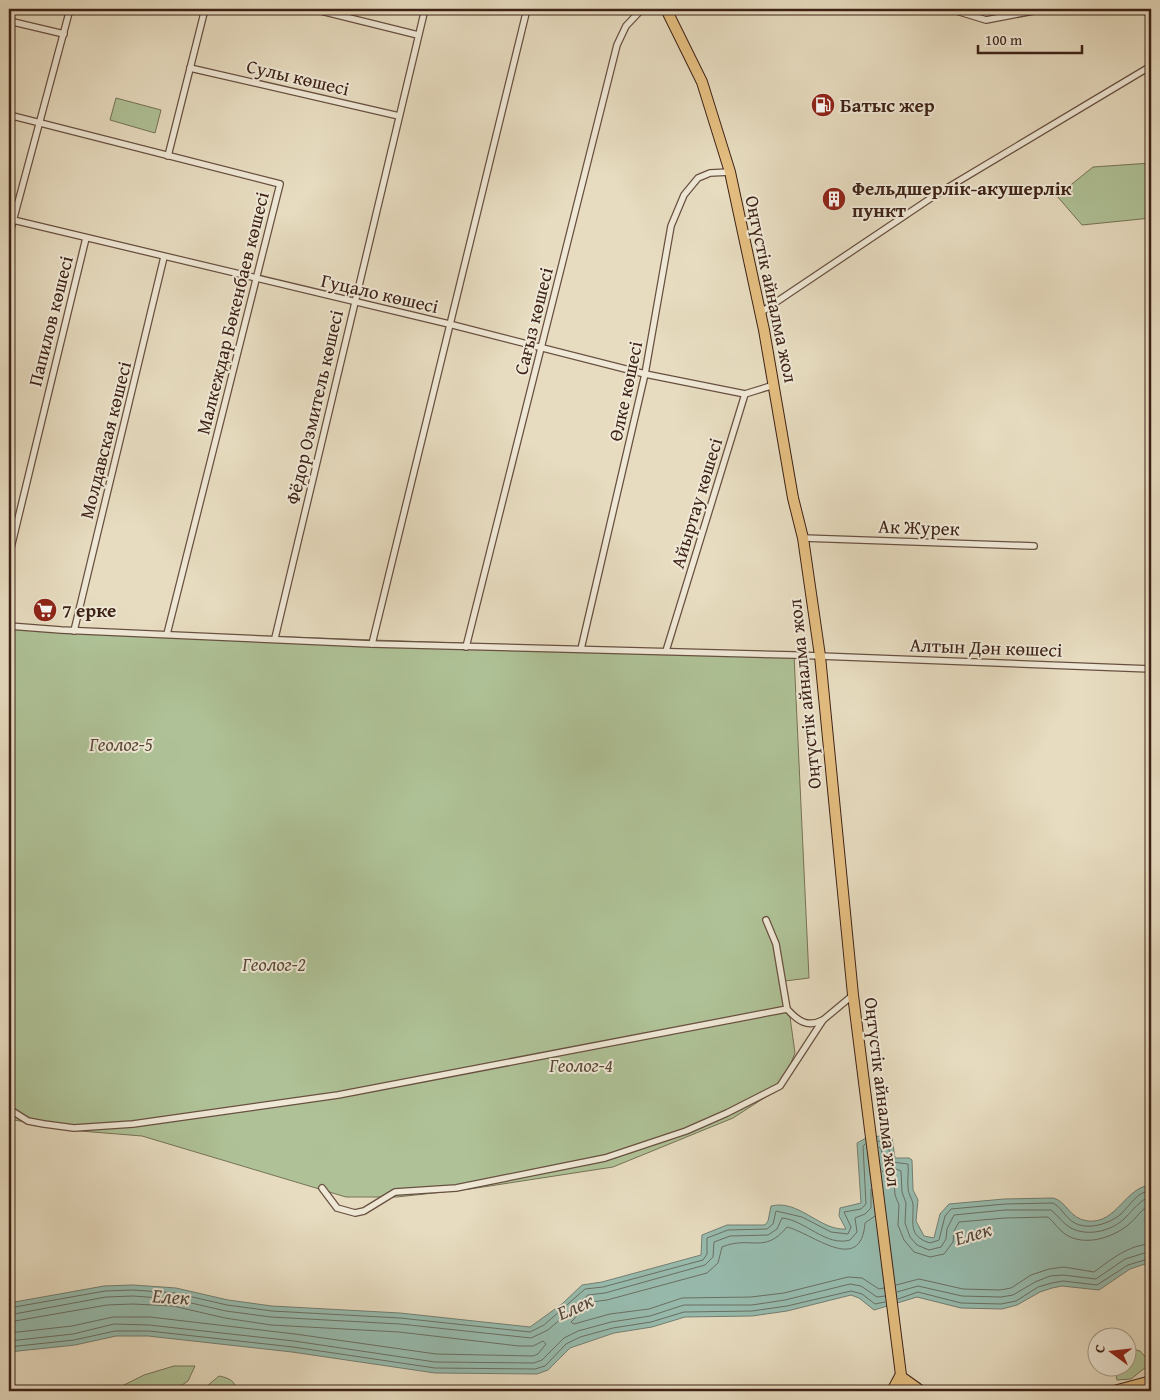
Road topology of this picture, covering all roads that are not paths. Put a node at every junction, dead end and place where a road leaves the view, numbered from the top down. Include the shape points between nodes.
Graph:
1 (70, 9) edge
2 (205, 9) edge
3 (313, 9) edge
4 (425, 9) edge
5 (527, 9) edge
6 (642, 9) edge
7 (666, 9) edge
8 (950, 9) edge
9 (1044, 9) edge
10 (9, 21) edge
11 (64, 34) junction
12 (418, 35) junction
13 (1151, 66) edge
14 (190, 68) junction
15 (9, 115) edge
16 (399, 116) junction
17 (40, 123) junction
18 (168, 156) junction
19 (730, 172) junction
20 (11, 219) edge
21 (9, 236) edge
22 (86, 238) junction
23 (164, 257) junction
24 (257, 279) junction
25 (354, 302) junction
26 (760, 313) junction
27 (449, 324) junction
28 (541, 349) junction
29 (645, 374) junction
30 (774, 385) junction
31 (745, 394) junction
32 (803, 538) junction
33 (1034, 546) dead end
34 (9, 556) edge
35 (9, 626) edge
36 (74, 630) junction
37 (166, 634) junction
38 (276, 638) junction
39 (372, 644) junction
40 (466, 647) junction
41 (581, 649) junction
42 (666, 651) junction
43 (820, 656) junction
44 (1151, 669) edge
45 (766, 920) dead end
46 (853, 995) junction
47 (787, 1008) junction
48 (823, 1020) junction
49 (9, 1109) edge
50 (322, 1188) dead end
51 (900, 1372) junction
52 (1151, 1381) edge
53 (892, 1391) edge
54 (903, 1391) edge
55 (921, 1391) edge
56 (1114, 1391) edge

1 - 11 street
2 - 14 street
3 - 12 street
4 - 12 street, Фёдор Озмитель көшесі
5 - 27 street
6 - 28 street, Сағыз көшесі via 626,26 617,45
7 - 19 highway, Оңтүстік айналма жол via 702,82
8 - 9 street via 986,20
10 - 11 street
11 - 17 street
12 - 16 street, Фёдор Озмитель көшесі
13 - 26 street via 937,194
14 - 16 street, Сулы көшесі
14 - 18 street
15 - 17 street, Малкеждар Бөкенбаев көшесі
16 - 25 street, Фёдор Озмитель көшесі
17 - 18 street, Малкеждар Бөкенбаев көшесі
17 - 20 street
18 - 24 street, Малкеждар Бөкенбаев көшесі via 280,184
19 - 26 highway, Оңтүстік айналма жол
19 - 29 street, Өлке көшесі via 702,175 676,209
20 - 21 street
20 - 22 street, Гуцало көшесі
22 - 23 street, Гуцало көшесі
22 - 34 street, Папилов көшесі
23 - 24 street, Гуцало көшесі
23 - 36 street, Молдавская көшесі
24 - 25 street, Гуцало көшесі
24 - 37 street, Малкеждар Бөкенбаев көшесі
25 - 27 street, Гуцало көшесі
25 - 38 street, Фёдор Озмитель көшесі
26 - 30 highway, Оңтүстік айналма жол
27 - 28 street, Гуцало көшесі
27 - 39 street
28 - 29 street, Гуцало көшесі
28 - 40 street, Сағыз көшесі
29 - 31 street, Гуцало көшесі
29 - 41 street, Өлке көшесі
30 - 31 street
30 - 32 highway, Оңтүстік айналма жол
31 - 42 street, Айыртау көшесі
32 - 33 street, Ак Журек
32 - 43 highway, Оңтүстік айналма жол
35 - 36 street, Алтын Дән көшесі
36 - 37 street, Алтын Дән көшесі
37 - 38 street, Алтын Дән көшесі
38 - 39 street, Алтын Дән көшесі
39 - 40 street, Алтын Дән көшесі
40 - 41 street, Алтын Дән көшесі
41 - 42 street, Алтын Дән көшесі
42 - 43 street, Алтын Дән көшесі
43 - 44 street, Алтын Дән көшесі
43 - 46 highway, Оңтүстік айналма жол
45 - 47 street via 776,944
46 - 48 street
46 - 51 highway, Оңтүстік айналма жол
47 - 48 street via 804,1023 814,1024
47 - 49 street via 338,1095 133,1124 74,1128 28,1121
48 - 50 street via 780,1086 719,1117 617,1155 456,1188 395,1192 356,1213 337,1208
51 - 53 highway
51 - 54 highway, Оңтүстік айналма жол
51 - 55 highway
52 - 56 highway

